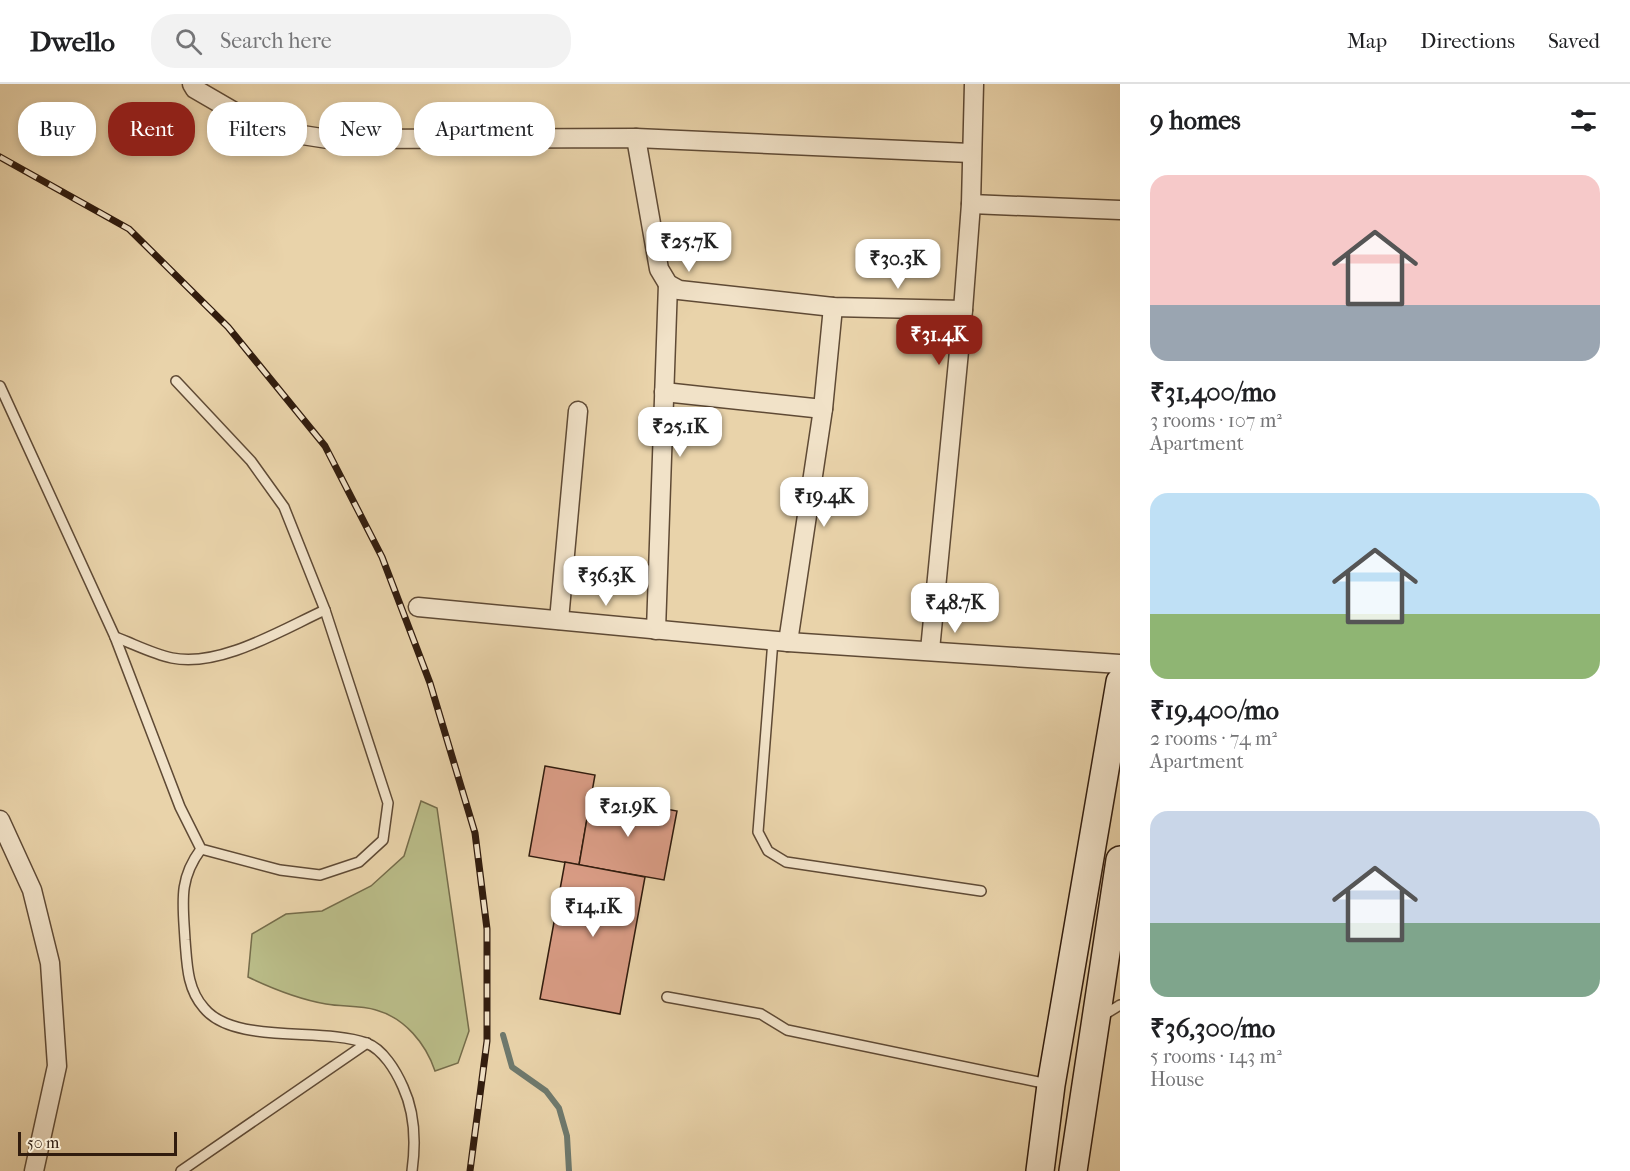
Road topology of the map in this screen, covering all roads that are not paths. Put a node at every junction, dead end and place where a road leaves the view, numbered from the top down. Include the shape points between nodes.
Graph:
1 (192, 84) edge
2 (974, 84) edge
3 (636, 138) junction
4 (970, 153) junction
5 (970, 204) junction
6 (1120, 210) edge
7 (668, 284) junction
8 (833, 307) junction
9 (963, 310) junction
10 (176, 381) dead end
11 (0, 386) edge
12 (664, 392) junction
13 (824, 410) junction
14 (578, 411) dead end
15 (418, 607) dead end
16 (325, 610) junction
17 (559, 620) junction
18 (656, 630) junction
19 (115, 637) junction
20 (781, 640) junction
21 (930, 650) junction
22 (1120, 664) edge
23 (1120, 682) edge
24 (0, 820) edge
25 (201, 849) junction
26 (1120, 860) edge
27 (981, 891) dead end
28 (666, 997) dead end
29 (1120, 1005) edge
30 (1096, 1020) junction
31 (367, 1043) junction
32 (1051, 1084) junction
33 (34, 1171) edge
34 (181, 1171) edge
35 (412, 1171) edge
36 (1040, 1171) edge
37 (1073, 1171) edge

1 - 3 street via 264,129 328,139
2 - 4 street
3 - 4 street
3 - 7 street via 658,269
4 - 5 street
5 - 6 street
5 - 9 street
7 - 8 street via 679,290
7 - 12 street
8 - 9 street
8 - 13 street
9 - 21 street
10 - 16 lane via 251,461 284,507
11 - 19 lane
12 - 13 street
12 - 18 street
13 - 20 street
14 - 17 street
15 - 17 street
16 - 19 lane via 247,646 210,658 173,658
16 - 25 lane via 388,803 383,840 359,862 320,875 280,870
17 - 18 street
18 - 20 street
19 - 25 lane via 180,807
20 - 21 street
20 - 27 lane via 758,832 768,851 786,862
21 - 22 street
23 - 32 main road
24 - 33 street via 32,890 50,963 57,1066
25 - 31 lane via 188,867 183,901 188,980 204,1009 229,1025
26 - 30 main road
28 - 32 lane via 761,1014 787,1030
29 - 30 lane
30 - 37 main road
31 - 34 lane
31 - 35 lane via 394,1067 412,1106
32 - 36 main road

